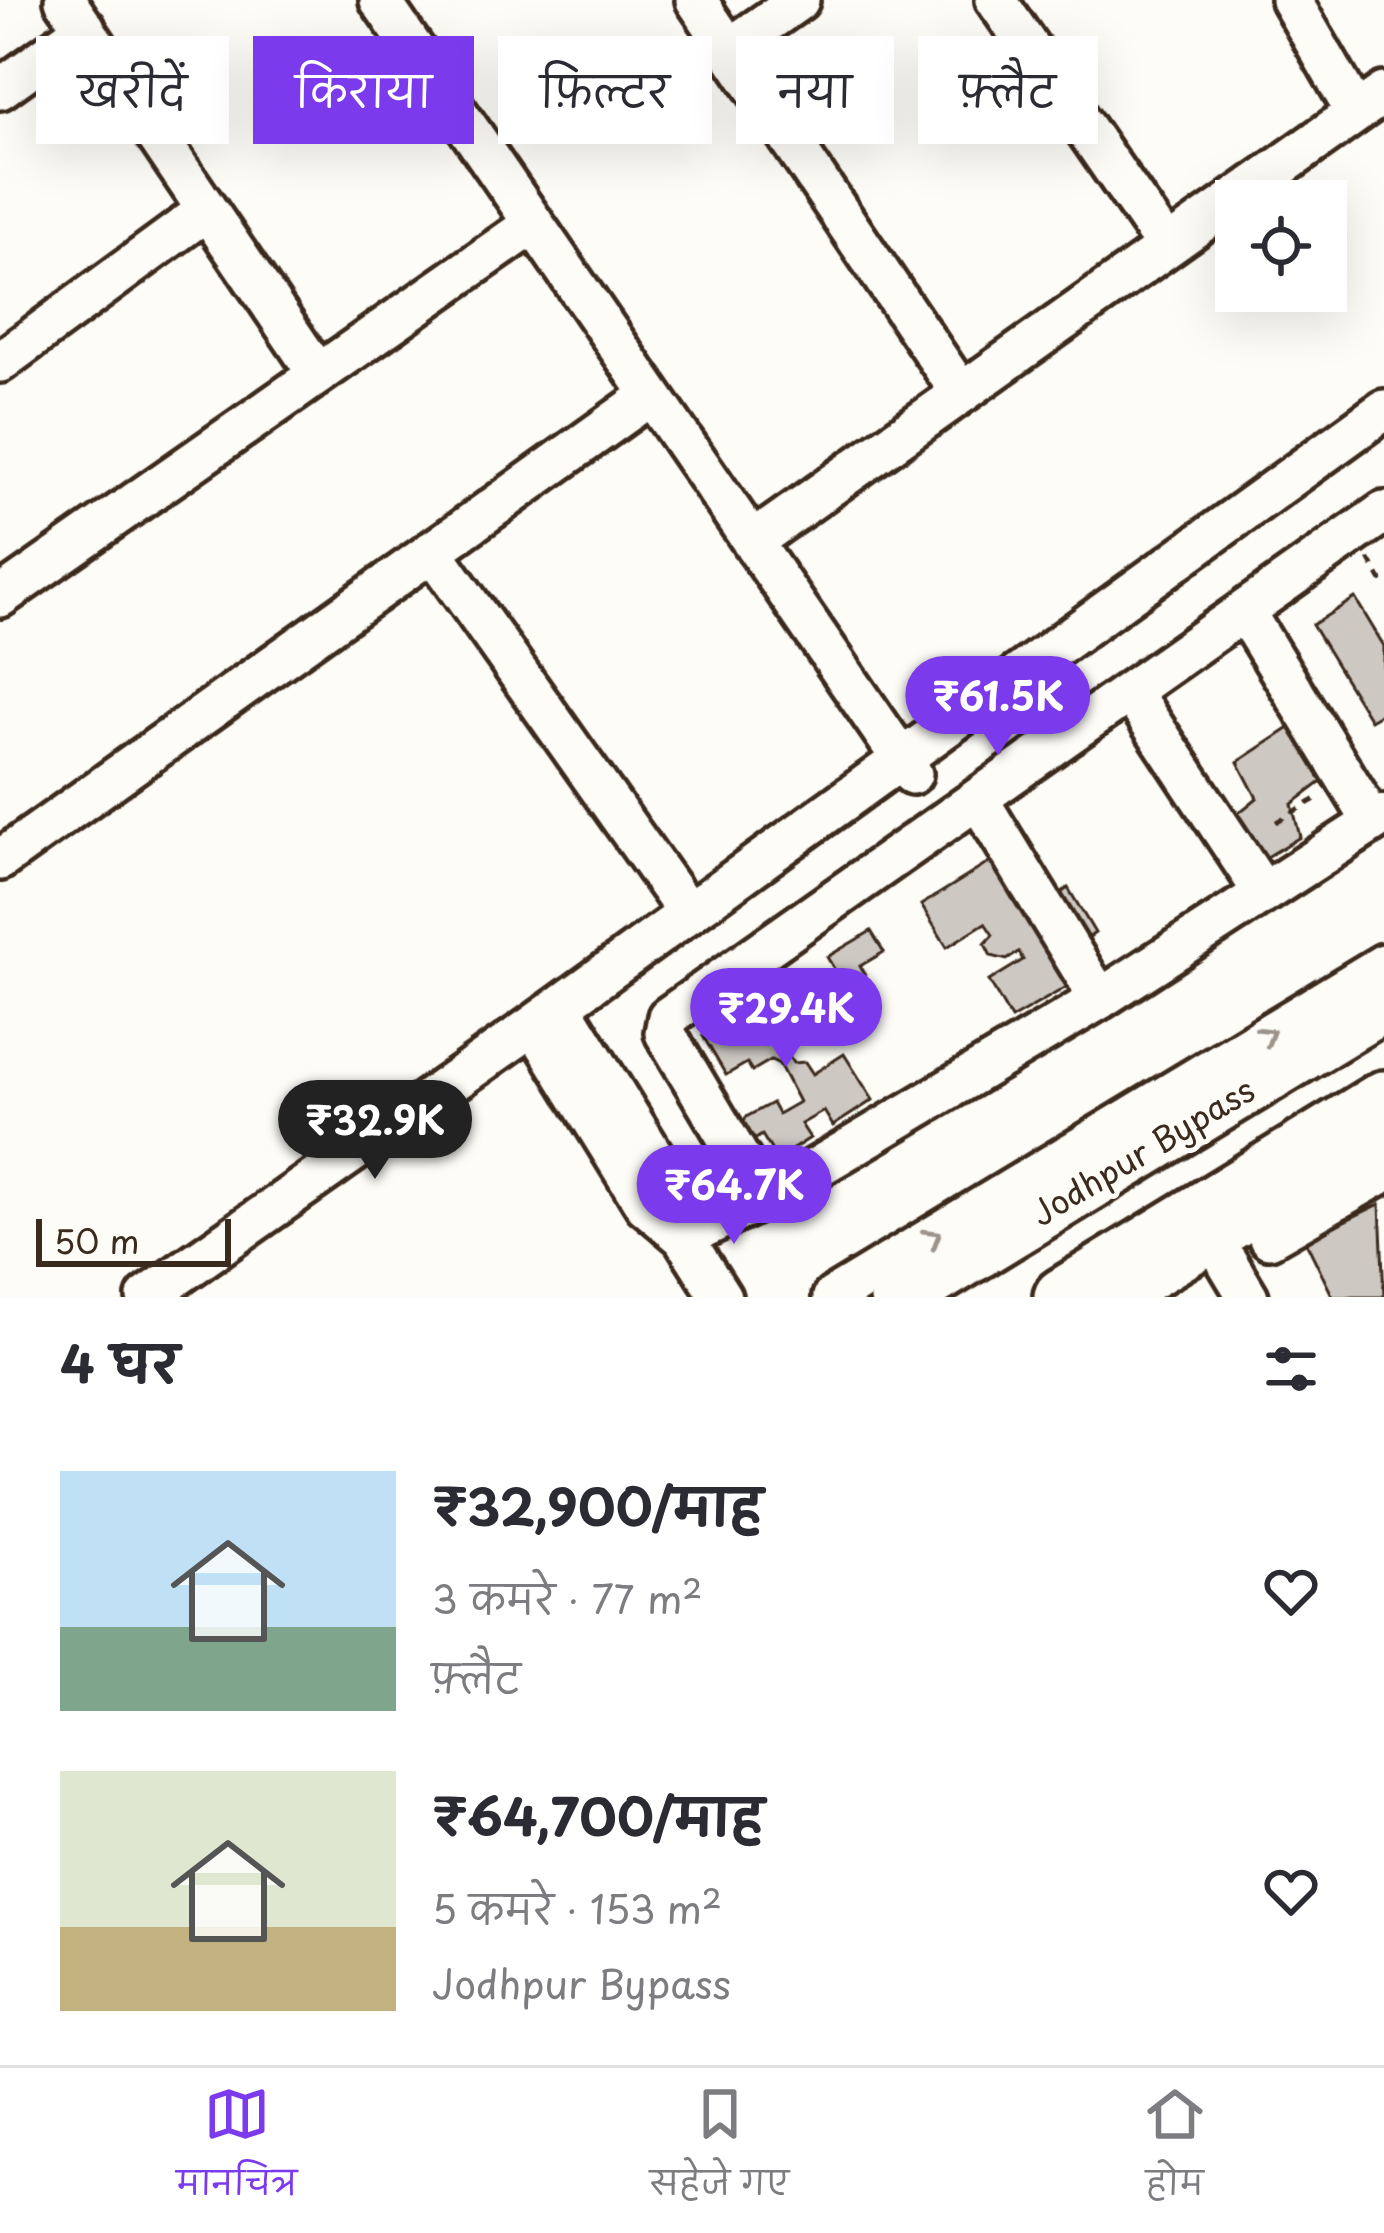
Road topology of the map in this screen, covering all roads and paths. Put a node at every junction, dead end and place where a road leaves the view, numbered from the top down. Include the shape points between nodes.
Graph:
1 (380, 0) edge
2 (696, 0) edge
3 (800, 0) edge
4 (996, 0) edge
5 (1292, 0) edge
6 (75, 14) edge
7 (729, 49) junction
8 (0, 88) edge
9 (1370, 103) edge
10 (207, 210) junction
11 (533, 224) junction
12 (1166, 248) junction
13 (0, 362) edge
14 (318, 374) junction
15 (961, 393) junction
16 (651, 394) junction
17 (1384, 410) edge
18 (1384, 436) edge
19 (1384, 512) edge
20 (752, 542) junction
21 (432, 551) junction
22 (7, 578) edge
23 (1244, 611) junction
24 (1130, 691) junction
25 (906, 766) junction
26 (1346, 781) junction
27 (978, 799) junction
28 (1378, 818) edge
29 (1276, 822) dead end
30 (0, 860) edge
31 (1263, 892) junction
32 (688, 913) junction
33 (1384, 964) edge
34 (1100, 999) junction
35 (1384, 1002) edge
36 (552, 1023) junction
37 (1384, 1100) edge
38 (1384, 1138) edge
39 (1384, 1172) edge
40 (764, 1199) junction
41 (683, 1237) junction
42 (1227, 1262) junction
43 (147, 1297) edge
44 (185, 1297) edge
45 (721, 1297) edge
46 (833, 1297) edge
47 (899, 1297) edge
48 (1063, 1297) edge
49 (1122, 1297) edge
50 (1166, 1297) edge
51 (1248, 1297) edge

1 - 11 street
2 - 7 street
3 - 7 street
4 - 12 street
5 - 9 street
6 - 8 street
6 - 10 street
7 - 15 street
9 - 12 street
10 - 13 street
10 - 14 street
11 - 14 street
11 - 16 street
12 - 15 street
14 - 22 street
15 - 20 street
16 - 20 street
16 - 21 street
17 - 25 street
18 - 25 street
19 - 23 street
20 - 25 street
21 - 30 street
21 - 32 street
23 - 24 street
23 - 26 street
24 - 27 street
24 - 31 street
25 - 32 street
25 - 36 street
26 - 28 street
26 - 29 path
27 - 34 street
27 - 40 street via 668,1017 665,1033
28 - 31 street
31 - 34 street
32 - 36 street
46 -> 33 street
34 - 40 street
35 - 47 highway, Jodhpur Bypass
36 - 41 street via 645,1205
36 - 43 street
36 - 44 street
37 - 48 highway
38 - 49 street
39 - 42 street
40 - 41 street
41 - 45 street
42 - 50 street
42 - 51 street

